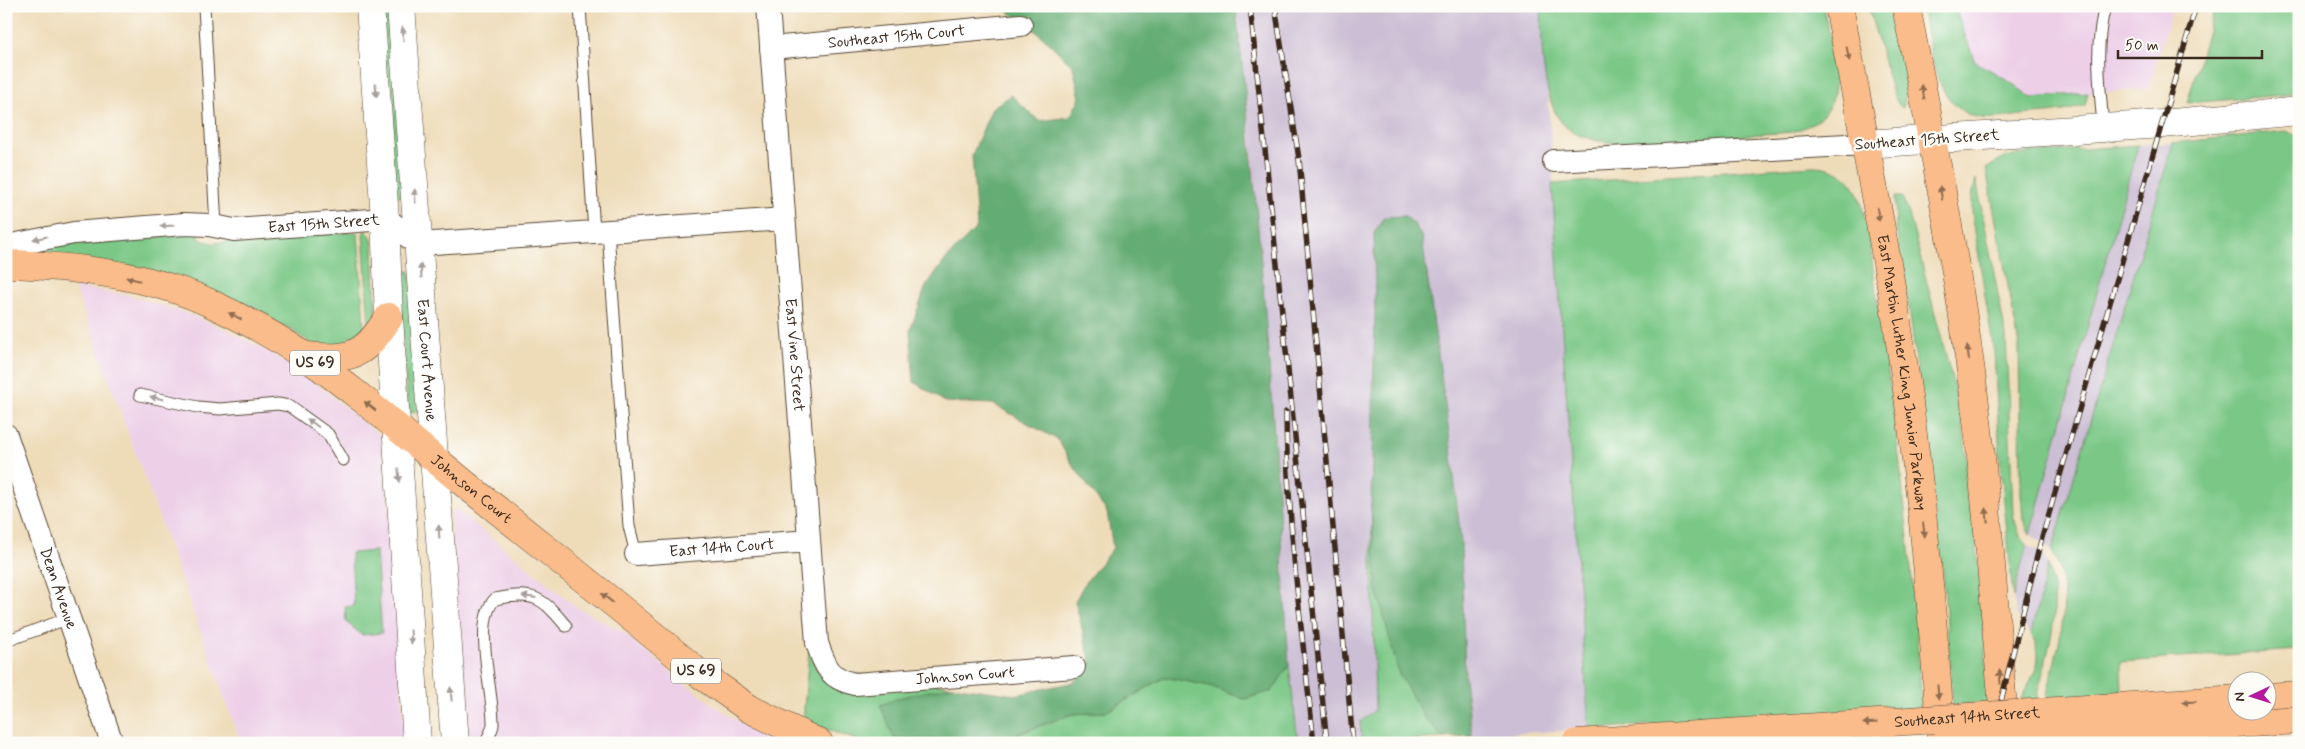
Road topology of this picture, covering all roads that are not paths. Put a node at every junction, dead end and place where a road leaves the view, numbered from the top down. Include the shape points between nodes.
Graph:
1 (204, 6) edge
2 (370, 6) edge
3 (401, 6) edge
4 (580, 6) edge
5 (768, 6) edge
6 (1839, 6) edge
7 (1906, 6) edge
8 (2105, 6) edge
9 (1021, 25) dead end
10 (771, 48) junction
11 (2299, 111) edge
12 (2103, 127) junction
13 (1932, 140) junction
14 (1866, 144) junction
15 (1554, 161) dead end
16 (385, 218) junction
17 (784, 219) junction
18 (216, 226) junction
19 (601, 232) junction
20 (419, 244) junction
21 (6, 246) edge
22 (6, 264) edge
23 (389, 317) junction
24 (306, 356) junction
25 (140, 395) dead end
26 (396, 426) junction
27 (6, 435) edge
28 (434, 459) junction
29 (343, 460) dead end
30 (809, 541) junction
31 (636, 554) joint
32 (69, 618) junction
33 (566, 626) dead end
34 (6, 641) edge
35 (1074, 667) dead end
36 (855, 684) joint
37 (2299, 695) edge
38 (2278, 696) edge
39 (2228, 700) edge
40 (750, 709) junction
41 (2299, 720) edge
42 (112, 743) edge
43 (416, 743) edge
44 (455, 743) edge
45 (486, 743) edge
46 (780, 743) edge
47 (819, 743) edge
48 (1577, 743) edge
49 (1941, 743) edge
50 (1946, 743) edge
51 (2006, 743) edge

1 - 18 lane
2 -> 16 street
20 -> 3 street, East Court Avenue
4 - 19 lane
5 - 10 street, East Vine Street
6 -> 14 main road, East Martin Luther King Junior Parkway
13 -> 7 main road
8 - 12 lane via 2097,60
9 - 10 street, Southeast 15th Court
10 - 17 street, East Vine Street
11 - 12 street, Southeast 15th Street
12 - 13 street, Southeast 15th Street
13 - 14 street, Southeast 15th Street
51 -> 13 main road via 1975,402
14 - 15 street, Southeast 15th Street
14 -> 49 main road, East Martin Luther King Junior Parkway via 1909,404 1926,545
16 - 18 street, East 15th Street via 234,230
16 - 20 street, East 15th Street
16 - 23 street
17 - 19 street
17 - 30 street, East Vine Street
18 -> 21 street, East 15th Street via 184,224 74,233
19 - 20 street
19 - 31 lane via 629,526
28 -> 20 street, East Court Avenue
24 -> 22 main road, Johnson Court / US 69 via 211,303 157,285 102,272
23 - 24 main road via 359,352 337,359
23 - 26 street
26 -> 24 main road, Johnson Court / US 69
29 -> 25 lane via 328,434 288,406 198,407
26 - 28 main road, Johnson Court / US 69
26 -> 43 street
27 - 32 street, Dean Avenue
40 -> 28 main road, Johnson Court / US 69 via 700,674
44 -> 28 street, East Court Avenue
30 - 31 street, East 14th Court
30 - 36 street, East Vine Street via 816,643 830,673 844,682
32 - 34 lane
32 - 42 street, Dean Avenue
33 -> 45 lane via 548,605 534,596 495,599 488,606 484,621 485,646 493,727
35 - 36 street, Johnson Court
37 - 38 main road
39 -> 48 main road, Southeast 14th Street, bridge
40 - 46 main road via 778,736
40 - 47 main road, US 69
41 - 50 main road, Southeast 14th Street, bridge

